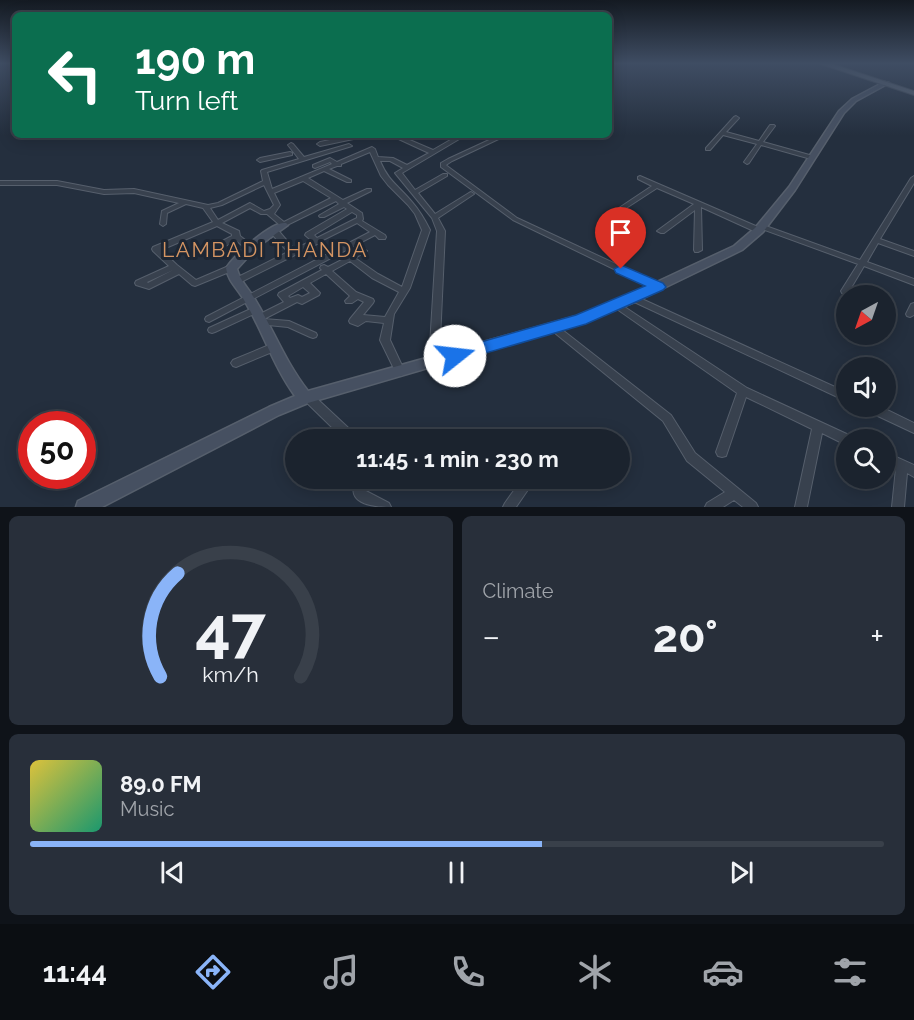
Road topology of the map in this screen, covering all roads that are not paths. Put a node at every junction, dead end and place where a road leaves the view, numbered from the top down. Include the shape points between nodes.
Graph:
1 (877, 88) edge
2 (899, 88) edge
3 (914, 93) edge
4 (736, 118) dead end
5 (772, 126) dead end
6 (722, 133) junction
7 (349, 138) edge
8 (400, 138) edge
9 (412, 138) edge
10 (458, 138) edge
11 (498, 138) edge
12 (406, 141) junction
13 (760, 143) junction
14 (320, 144) dead end
15 (291, 145) dead end
16 (350, 146) dead end
17 (708, 149) dead end
18 (432, 152) junction
19 (290, 154) dead end
20 (811, 157) junction
21 (376, 159) junction
22 (260, 160) dead end
23 (303, 160) junction
24 (747, 162) dead end
25 (339, 165) junction
26 (315, 166) dead end
27 (406, 167) junction
28 (326, 170) junction
29 (445, 175) dead end
30 (640, 178) dead end
31 (305, 179) junction
32 (350, 181) dead end
33 (266, 182) junction
34 (913, 182) edge
35 (0, 183) edge
36 (657, 185) junction
37 (324, 190) junction
38 (369, 190) dead end
39 (271, 192) junction
40 (414, 193) junction
41 (471, 194) dead end
42 (313, 195) dead end
43 (340, 202) junction
44 (184, 203) junction
45 (323, 204) junction
46 (698, 204) junction
47 (205, 206) junction
48 (352, 209) junction
49 (332, 210) junction
50 (270, 211) junction
51 (618, 211) dead end
52 (322, 216) dead end
53 (435, 217) junction
54 (358, 221) junction
55 (217, 223) junction
56 (163, 224) dead end
57 (278, 228) junction
58 (760, 228) junction
59 (661, 231) dead end
60 (236, 237) junction
61 (877, 240) junction
62 (318, 242) junction
63 (250, 248) junction
64 (212, 250) dead end
65 (698, 250) dead end
66 (363, 251) dead end
67 (293, 254) junction
68 (914, 254) edge
69 (350, 258) junction
70 (319, 262) junction
71 (862, 262) junction
72 (231, 268) junction
73 (176, 269) junction
74 (327, 271) junction
75 (237, 281) junction
76 (914, 282) edge
77 (139, 283) dead end
78 (304, 283) junction
79 (849, 285) edge
80 (658, 287) junction
81 (404, 291) junction
82 (249, 298) junction
83 (633, 298) junction
84 (289, 302) junction
85 (617, 305) junction
86 (259, 316) junction
87 (209, 319) dead end
88 (388, 320) junction
89 (552, 327) junction
90 (212, 330) dead end
91 (313, 335) dead end
92 (274, 347) junction
93 (434, 362) junction
94 (236, 363) dead end
95 (400, 372) junction
96 (743, 391) junction
97 (836, 392) edge
98 (307, 398) junction
99 (890, 417) edge
100 (818, 426) junction
101 (914, 428) edge
102 (341, 429) edge
103 (836, 435) edge
104 (722, 452) dead end
105 (896, 462) edge
106 (902, 465) junction
107 (914, 471) edge
108 (360, 489) edge
109 (522, 489) edge
110 (735, 493) junction
111 (84, 507) edge
112 (385, 507) edge
113 (509, 507) edge
114 (711, 507) edge
115 (752, 507) edge
116 (801, 507) edge
117 (898, 507) edge

1 - 20 main road via 841,112
2 - 3 main road
4 - 6 street
5 - 13 street
6 - 13 street
6 - 17 street
7 - 14 street
8 - 12 street
9 - 12 street
10 - 18 street
11 - 80 street via 450,160 444,167 515,219
12 - 18 street
13 - 20 street
13 - 24 street
15 - 23 street
16 - 23 street
18 - 27 street
19 - 22 street
20 - 58 main road
21 - 25 street via 372,149
21 - 27 street via 391,159
21 - 81 street via 390,184 417,209 426,230
23 - 33 street via 264,171
25 - 26 street via 330,160
25 - 28 street
27 - 40 street via 398,175
28 - 31 street
28 - 32 street
29 - 40 street
30 - 36 street
31 - 37 street
31 - 39 street
33 - 39 street
33 - 47 street via 220,204
34 - 61 street
35 - 44 street via 57,183 104,192 134,191
36 - 46 street
36 - 51 street
37 - 42 street
37 - 43 street
38 - 43 street
39 - 50 street via 277,205
40 - 53 street
41 - 53 street
43 - 45 street
43 - 48 street
43 - 49 street
44 - 47 street
44 - 56 street via 164,212
45 - 49 street
45 - 57 street
46 - 58 street
46 - 59 street
46 - 65 street
47 - 55 street
48 - 54 street via 361,215
48 - 62 street via 309,235
49 - 52 street
50 - 55 street via 263,213 250,205
50 - 57 street
53 - 93 street via 441,231
54 - 62 street
54 - 70 street via 378,235
55 - 60 street via 236,233
55 - 73 street via 156,249
57 - 63 main road
57 - 67 street
58 - 71 street
58 - 80 main road via 738,248
60 - 63 street
60 - 64 street
61 - 68 street
61 - 71 street
62 - 67 street
63 - 72 main road
66 - 69 street
67 - 75 street
69 - 74 street
69 - 81 street
70 - 74 street
70 - 82 street
71 - 76 street
71 - 79 street
72 - 73 street via 195,283
72 - 75 main road
73 - 77 street via 149,286
74 - 78 street
74 - 88 street via 352,298 370,301 353,321
75 - 82 main road
78 - 84 street via 282,295
78 - 84 street via 316,293 302,301 298,298
80 - 83 main road
81 - 88 street
82 - 86 main road
82 - 87 street
83 - 85 main road
83 - 97 street
84 - 86 street
85 - 89 main road
85 - 96 street
86 - 90 street
86 - 91 street
86 - 92 main road
88 - 95 street via 385,339
89 - 93 main road
89 - 110 street via 667,418 691,457
92 - 94 street
92 - 98 main road
93 - 95 main road
95 - 98 main road
96 - 100 street
96 - 104 street
98 - 102 street
98 - 111 main road
99 - 101 street
100 - 103 street
100 - 116 street
105 - 106 street
106 - 107 street
106 - 117 street
108 - 112 street via 360,494
109 - 113 street
110 - 114 street
110 - 115 street

